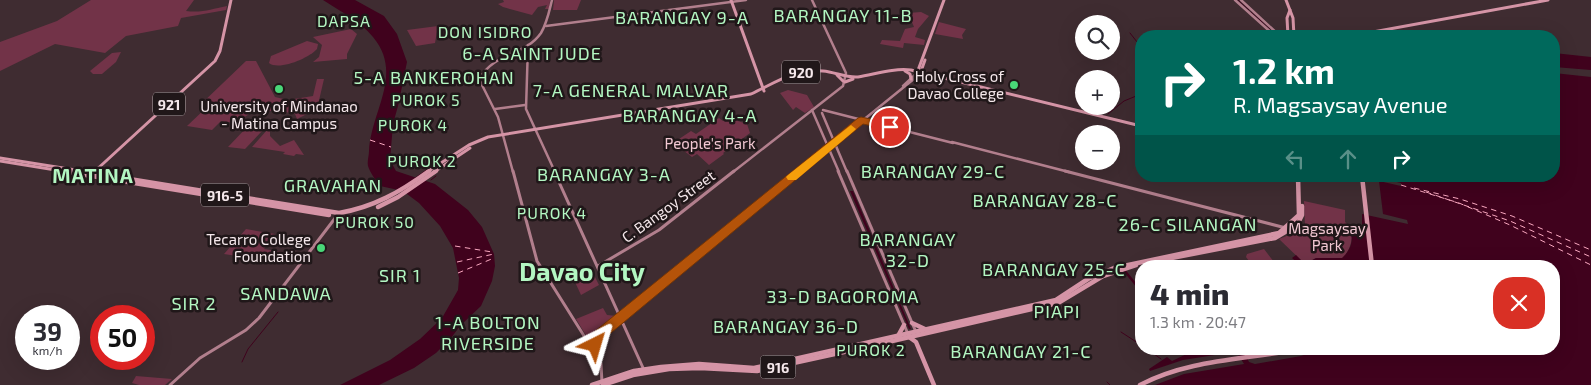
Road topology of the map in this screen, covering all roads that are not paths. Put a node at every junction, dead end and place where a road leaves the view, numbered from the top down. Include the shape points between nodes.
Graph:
1 (231, 0) edge
2 (552, 0) edge
3 (746, 0) edge
4 (812, 0) edge
5 (944, 0) edge
6 (1235, 0) edge
7 (1241, 0) edge
8 (1286, 0) edge
9 (1548, 0) edge
10 (1552, 0) edge
11 (731, 1) edge
12 (1502, 10) junction
13 (1290, 16) joint
14 (546, 26) junction
15 (1273, 29) joint
16 (1397, 29) junction
17 (1268, 30) joint
18 (1291, 30) edge
19 (1391, 30) edge
20 (1392, 30) edge
21 (932, 36) joint
22 (528, 45) junction
23 (896, 71) junction
24 (905, 71) junction
25 (919, 73) junction
26 (837, 74) junction
27 (845, 76) junction
28 (856, 78) junction
29 (911, 79) junction
30 (903, 87) junction
31 (763, 90) junction
32 (526, 105) junction
33 (495, 109) junction
34 (814, 109) junction
35 (821, 109) junction
36 (815, 114) junction
37 (863, 118) junction
38 (1135, 125) edge
39 (890, 127) junction
40 (535, 130) junction
41 (503, 136) junction
42 (835, 142) junction
43 (837, 147) junction
44 (830, 149) junction
45 (0, 160) edge
46 (91, 175) junction
47 (1299, 182) edge
48 (1363, 182) edge
49 (852, 183) junction
50 (845, 184) junction
51 (157, 186) joint
52 (171, 188) joint
53 (339, 214) junction
54 (1276, 226) junction
55 (1288, 229) junction
56 (1279, 233) junction
57 (1274, 237) junction
58 (1153, 260) edge
59 (1162, 260) edge
60 (1371, 260) edge
61 (1135, 264) edge
62 (598, 266) junction
63 (1135, 266) edge
64 (622, 317) junction
65 (912, 323) junction
66 (904, 325) junction
67 (926, 330) junction
68 (917, 334) junction
69 (898, 336) junction
70 (909, 336) junction
71 (586, 339) junction
72 (593, 340) junction
73 (916, 342) junction
74 (592, 348) junction
75 (1266, 355) edge
76 (644, 371) junction
77 (602, 384) edge
78 (170, 385) edge
79 (592, 385) edge
80 (934, 385) edge
81 (1140, 385) edge

1 - 46 main road, 921 via 216,61
2 - 14 main road
3 - 11 main road
4 - 27 main road
5 - 21 main road
6 - 17 main road
7 - 15 main road
8 - 13 main road
9 - 12 main road
10 - 12 main road
11 - 14 main road
11 - 31 main road
12 - 16 main road
13 - 18 main road
14 - 22 main road
15 - 17 main road
16 - 19 main road
16 - 20 main road
21 - 25 main road
22 - 32 main road
22 - 33 main road via 493,64 480,77 481,86
23 - 24 main road
23 - 25 main road
23 - 28 main road
24 - 25 main road
24 - 29 main road
25 - 29 main road
25 - 30 main road
25 - 38 main road
26 - 27 main road
26 - 27 main road
26 - 31 main road, 920 via 819,71 796,73 776,80
27 - 28 main road
27 - 28 main road
27 - 35 main road via 840,88
29 - 30 main road
30 - 37 main road
31 - 40 main road, 920 via 742,97
32 - 33 main road
32 - 40 main road
33 - 41 main road
34 - 35 main road
34 - 36 main road
34 - 62 main road, C. Bangoy Street via 654,234
35 - 36 main road
35 - 37 main road
35 - 42 main road
36 - 44 main road
37 - 39 main road
37 - 39 main road
37 - 42 main road
39 - 54 main road
40 - 41 main road, 920
40 - 62 main road
41 - 53 main road, 916-5 via 478,143 372,209
41 - 71 main road via 537,261
42 - 43 main road
42 - 44 main road
43 - 44 main road
43 - 49 main road
44 - 50 main road
44 - 64 main road
45 - 46 main road, 916-5
46 - 51 main road, 916-5
47 - 55 main road, 916 via 1300,212
48 - 60 main road
49 - 50 main road
49 - 65 main road
50 - 66 main road
51 - 52 main road, 916-5
52 - 53 main road, 916-5
53 - 78 main road via 259,318 200,358
54 - 55 main road
54 - 56 main road
55 - 56 main road, 916
55 - 57 main road, 916
56 - 57 main road, 916
57 - 58 main road, 916
57 - 59 main road, 916
61 - 67 main road, 916 via 1088,279 1056,300
62 - 64 main road
63 - 68 main road, 916 via 1093,281 1058,304
64 - 72 main road
64 - 76 main road
65 - 67 main road
65 - 68 main road
66 - 69 main road
66 - 70 main road
67 - 68 main road, 916
68 - 70 main road, 916
68 - 73 main road
69 - 70 main road, 916
69 - 76 main road, 916 via 754,368 699,364
70 - 73 main road
70 - 76 main road, 916 via 757,371 700,368
71 - 72 main road
71 - 74 main road via 582,347 586,350
72 - 74 main road
73 - 80 main road
74 - 77 main road via 601,364
75 - 81 main road via 1181,368
76 - 77 main road, 916
77 - 79 main road, 916

